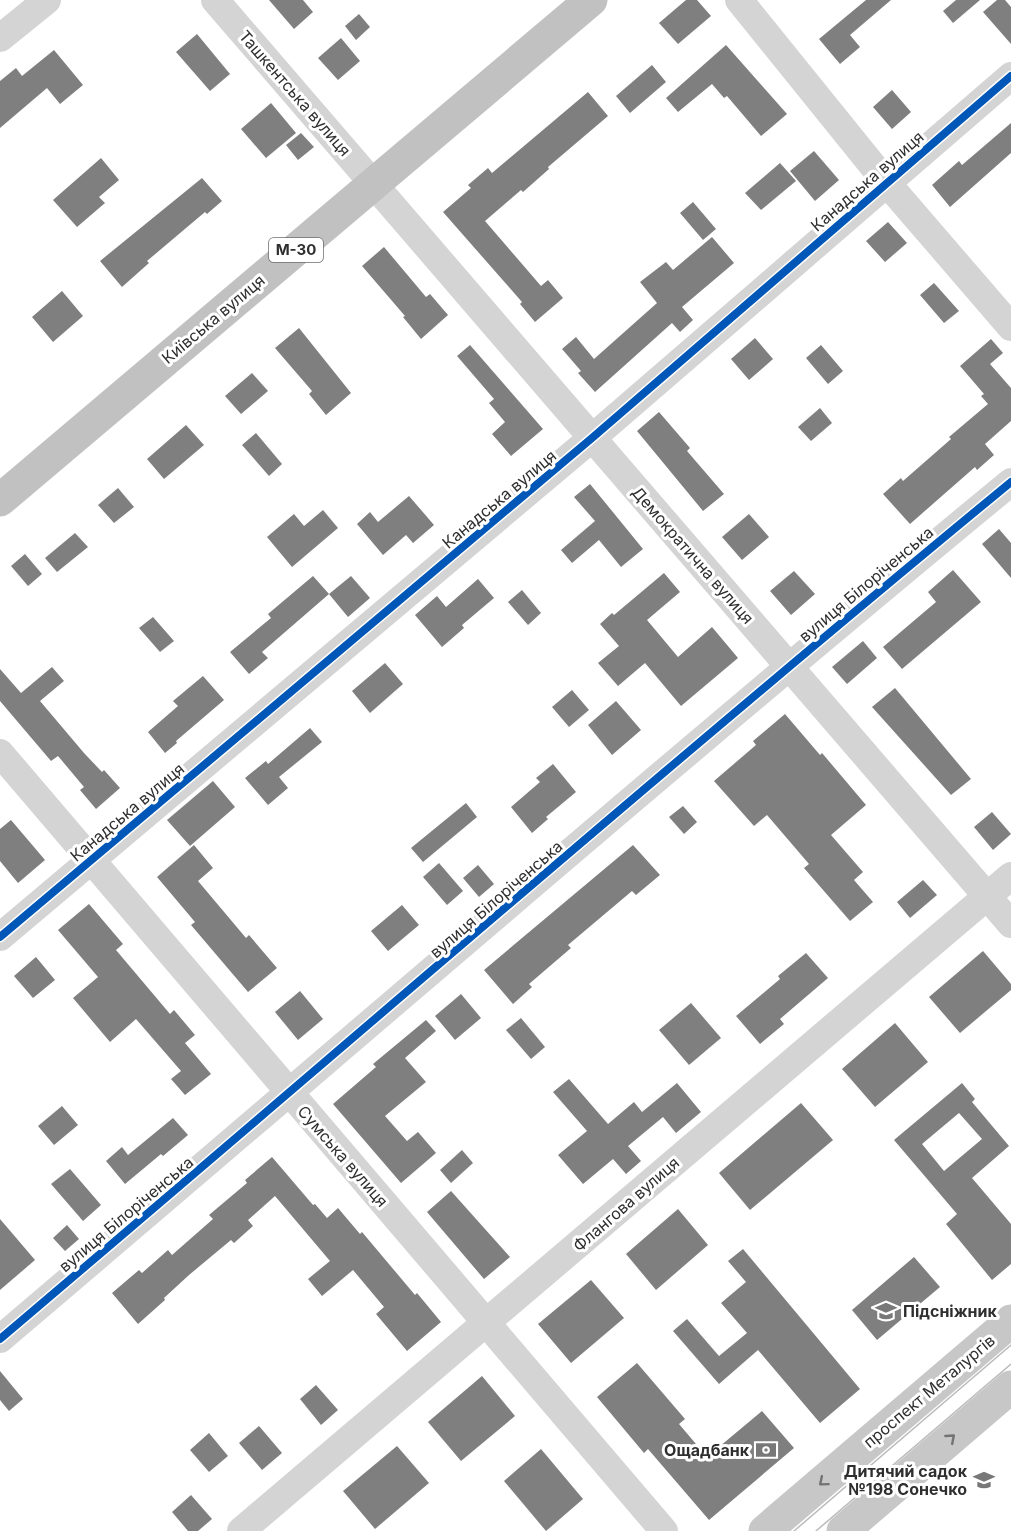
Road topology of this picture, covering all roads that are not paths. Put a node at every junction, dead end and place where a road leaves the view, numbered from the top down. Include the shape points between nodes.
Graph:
1 (47, 0) edge
2 (215, 0) edge
3 (591, 0) edge
4 (739, 0) edge
5 (0, 38) edge
6 (1011, 76) edge
7 (886, 182) junction
8 (375, 185) junction
9 (1011, 327) edge
10 (592, 438) junction
11 (1011, 482) edge
12 (0, 500) edge
13 (789, 666) junction
14 (0, 753) edge
15 (91, 860) junction
16 (1011, 876) edge
17 (987, 896) junction
18 (1011, 924) edge
19 (0, 937) edge
20 (290, 1094) junction
21 (1011, 1321) edge
22 (487, 1323) junction
23 (0, 1339) edge
24 (1011, 1387) edge
25 (241, 1531) edge
26 (664, 1531) edge
27 (765, 1531) edge
28 (843, 1531) edge

1 - 5 street
2 - 8 street, Ташкентська вулиця
3 - 8 highway, Київська вулиця / М-30
4 - 7 street
6 - 7 street, Канадська вулиця
7 - 9 street
7 - 10 street, Канадська вулиця
8 - 10 street, Демократична вулиця
8 - 12 highway, Київська вулиця / М-30
10 - 13 street, Демократична вулиця
10 - 15 street, Канадська вулиця
11 - 13 street, вулиця Білоріченська
13 - 17 street, Демократична вулиця
13 - 20 street, вулиця Білоріченська
14 - 15 street, Сумська вулиця
15 - 19 street, Канадська вулиця
15 - 20 street, Сумська вулиця
16 - 17 street, Флангова вулиця
17 - 18 street, Демократична вулиця
17 - 22 street, Флангова вулиця
20 - 22 street, Сумська вулиця
20 - 23 street, вулиця Білоріченська
21 -> 27 main road, проспект Металургів
22 - 25 street, Флангова вулиця
22 - 26 street, Сумська вулиця
28 -> 24 main road

